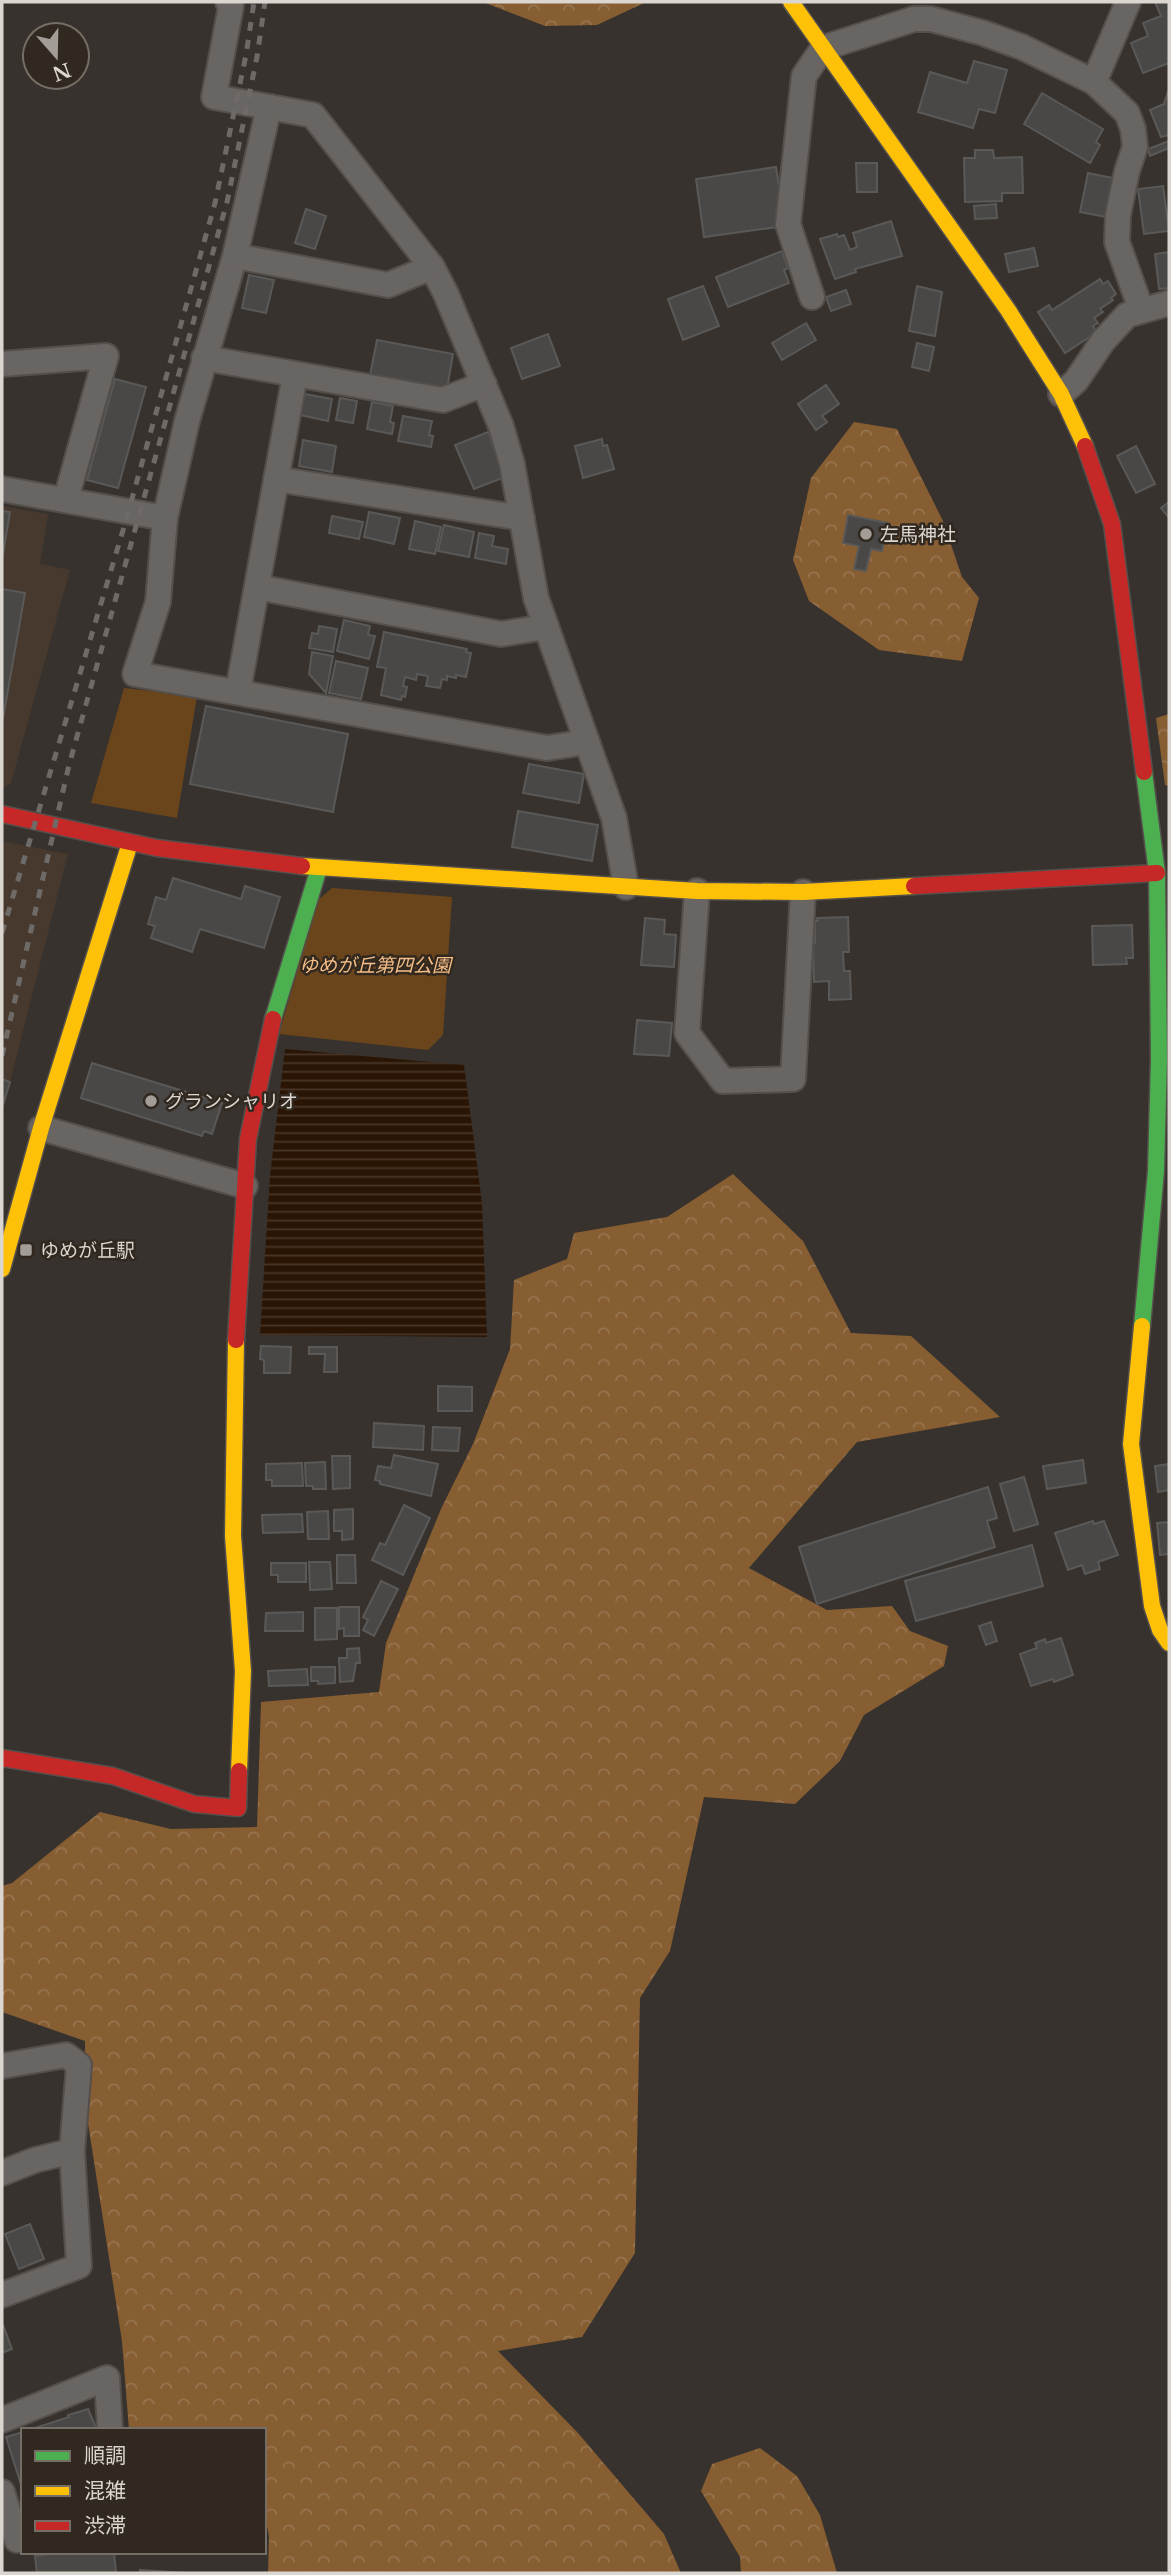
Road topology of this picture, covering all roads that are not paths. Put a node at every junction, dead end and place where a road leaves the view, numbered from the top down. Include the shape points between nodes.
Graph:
1 (228, 2) edge
2 (790, 2) edge
3 (1128, 2) edge
4 (824, 48) junction
5 (1094, 82) junction
6 (270, 107) junction
7 (235, 256) junction
8 (432, 267) junction
9 (812, 297) dead end
10 (1169, 303) edge
11 (1141, 309) junction
12 (204, 358) junction
13 (2, 363) edge
14 (295, 375) junction
15 (484, 384) junction
16 (1061, 394) junction
17 (276, 479) junction
18 (2, 489) edge
19 (66, 499) junction
20 (165, 518) junction
21 (522, 518) junction
22 (257, 587) junction
23 (546, 628) junction
24 (238, 691) junction
25 (587, 742) junction
26 (2, 814) edge
27 (131, 843) junction
28 (319, 868) junction
29 (1157, 873) junction
30 (626, 887) junction
31 (697, 891) junction
32 (803, 892) junction
33 (41, 1128) junction
34 (245, 1186) junction
35 (2, 1269) edge
36 (1169, 1643) edge
37 (2, 1759) edge
38 (2, 2066) edge
39 (72, 2151) junction
40 (2, 2174) edge
41 (2, 2295) edge
42 (2, 2420) edge
43 (110, 2428) edge
44 (2, 2492) edge
45 (14, 2540) edge

1 - 6 street via 231,6 214,97
2 - 4 street
3 - 5 street
4 - 5 street via 914,19 931,19 1022,47
4 - 9 street via 804,76 788,224
4 - 16 street via 1008,310
5 - 11 street via 1127,113 1133,129 1135,147 1118,215 1117,243
6 - 7 street
6 - 8 street via 313,115
7 - 8 street via 388,285
7 - 12 street
8 - 15 street
10 - 11 street
11 - 16 street via 1127,314
12 - 14 street
12 - 20 street
13 - 19 street via 106,356
14 - 15 street via 443,400
14 - 17 street
15 - 21 street via 512,464
16 - 29 street via 1093,461 1112,524
17 - 21 street
17 - 22 street
18 - 19 street
19 - 20 street
20 - 24 street via 158,602 135,674
21 - 23 street
22 - 23 street via 501,634
22 - 24 street
23 - 25 street
24 - 25 street via 547,748
25 - 30 street via 614,818
26 - 27 street
27 - 28 street
27 - 33 street
28 - 30 street
28 - 34 street via 269,1031 248,1139
29 - 32 street
29 - 36 street via 1156,1171 1131,1444 1152,1606
30 - 31 street
31 - 32 street
31 - 32 street via 687,1033 723,1081 793,1079
33 - 34 street
33 - 35 street
34 - 37 street via 234,1392 233,1536 243,1671 238,1808 194,1804 113,1776
38 - 39 street via 66,2054 79,2065
39 - 40 street
39 - 41 street via 79,2266
42 - 43 street via 107,2378
44 - 45 street

